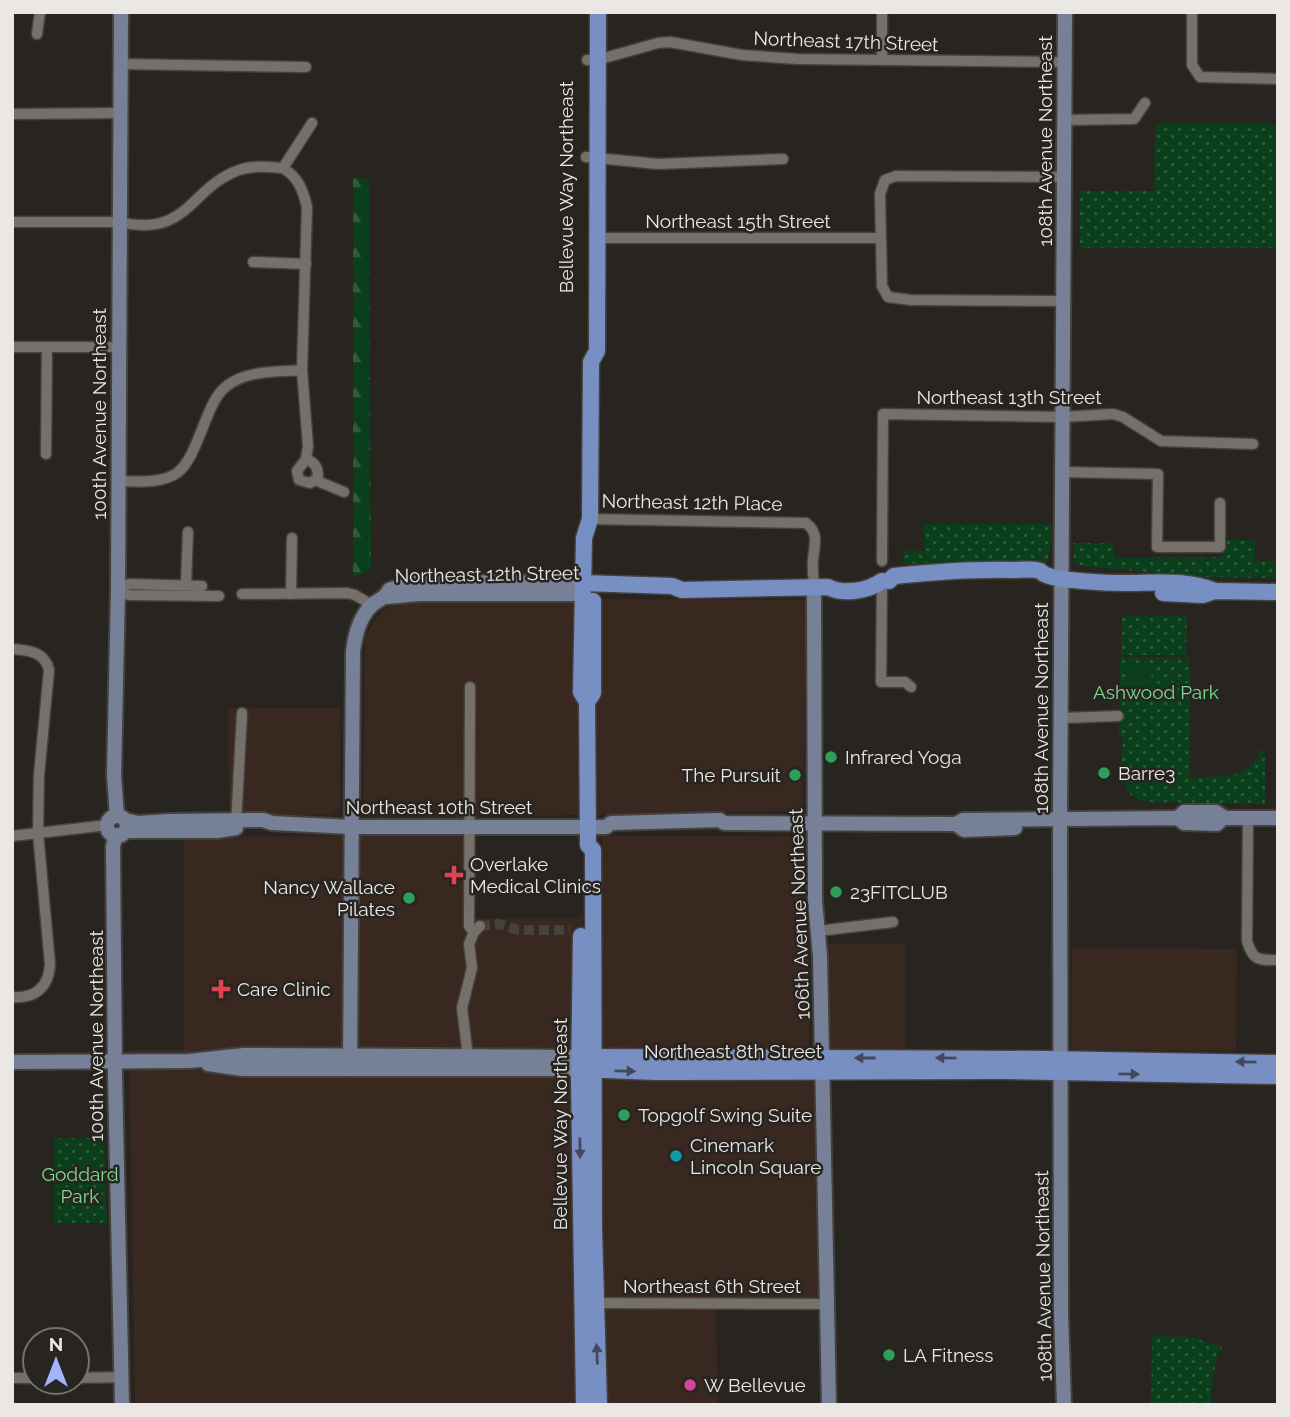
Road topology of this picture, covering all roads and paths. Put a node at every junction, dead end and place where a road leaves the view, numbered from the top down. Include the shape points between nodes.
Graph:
1 (40, 12) edge
2 (121, 12) edge
3 (588, 12) edge
4 (598, 12) edge
5 (882, 12) edge
6 (1065, 12) edge
7 (1192, 12) edge
8 (37, 34) dead end
9 (592, 60) junction
10 (882, 60) junction
11 (1065, 62) junction
12 (121, 64) junction
13 (306, 67) dead end
14 (1278, 79) edge
15 (1145, 103) dead end
16 (121, 113) junction
17 (12, 114) edge
18 (1064, 120) junction
19 (312, 123) dead end
20 (591, 158) junction
21 (783, 159) dead end
22 (283, 168) junction
23 (1063, 177) junction
24 (12, 222) edge
25 (119, 222) junction
26 (596, 238) junction
27 (880, 238) junction
28 (253, 262) dead end
29 (306, 264) junction
30 (1063, 301) junction
31 (12, 347) edge
32 (47, 347) junction
33 (118, 347) junction
34 (592, 362) junction
35 (302, 370) junction
36 (1062, 417) junction
37 (1253, 444) dead end
38 (46, 454) dead end
39 (306, 459) junction
40 (1062, 472) junction
41 (315, 480) junction
42 (119, 481) junction
43 (344, 492) dead end
44 (1220, 503) dead end
45 (590, 521) junction
46 (188, 532) dead end
47 (292, 538) dead end
48 (882, 561) dead end
49 (1061, 578) junction
50 (886, 581) junction
51 (491, 583) junction
52 (186, 584) junction
53 (202, 586) dead end
54 (821, 588) junction
55 (118, 589) junction
56 (588, 589) junction
57 (1278, 592) edge
58 (242, 594) dead end
59 (292, 594) junction
60 (446, 594) junction
61 (219, 596) dead end
62 (386, 597) junction
63 (372, 605) junction
64 (12, 649) edge
65 (470, 687) dead end
66 (911, 687) dead end
67 (242, 713) dead end
68 (1118, 716) dead end
69 (1062, 718) junction
70 (1248, 818) junction
71 (1278, 818) edge
72 (1060, 819) junction
73 (815, 822) junction
74 (724, 823) junction
75 (236, 824) junction
76 (118, 825) junction
77 (352, 827) junction
78 (469, 827) junction
79 (588, 827) junction
80 (606, 827) junction
81 (38, 833) junction
82 (12, 836) edge
83 (588, 845) junction
84 (893, 922) dead end
85 (818, 931) junction
86 (1278, 960) edge
87 (12, 997) edge
88 (317, 1057) junction
89 (468, 1057) junction
90 (189, 1061) junction
91 (12, 1062) edge
92 (114, 1062) junction
93 (350, 1063) junction
94 (587, 1063) junction
95 (1278, 1063) edge
96 (823, 1064) junction
97 (1061, 1066) junction
98 (259, 1069) junction
99 (1278, 1076) edge
100 (581, 1195) junction
101 (595, 1236) junction
102 (595, 1303) junction
103 (828, 1304) junction
104 (122, 1377) junction
105 (91, 1378) edge
106 (122, 1405) edge
107 (584, 1405) edge
108 (598, 1405) edge
109 (829, 1405) edge
110 (1064, 1405) edge

1 - 8 street
2 - 12 main road, 100th Avenue Northeast
3 - 9 main road, Bellevue Way Northeast
4 - 9 main road, Bellevue Way Northeast
5 - 10 street
6 - 11 main road, 108th Avenue Northeast
7 - 14 street via 1192,65 1200,77
9 - 10 street, Northeast 17th Street via 670,42 769,58
9 - 20 main road, Bellevue Way Northeast
10 - 11 street, Northeast 17th Street
11 - 18 main road, 108th Avenue Northeast
12 - 13 street
12 - 16 main road, 100th Avenue Northeast
15 - 18 street via 1134,119
16 - 17 street
16 - 25 main road, 100th Avenue Northeast
18 - 23 main road, 108th Avenue Northeast
19 - 22 street
20 - 21 street via 658,164
20 - 26 main road, Bellevue Way Northeast
20 - 34 main road, Bellevue Way Northeast via 587,352
22 - 25 street via 239,170 171,220 145,225
22 - 29 street via 299,183 305,197 309,219
23 - 27 street via 896,176 885,180 880,194
23 - 30 main road, 108th Avenue Northeast
24 - 25 street
25 - 33 main road, 100th Avenue Northeast
26 - 27 street, Northeast 15th Street
26 - 34 main road, Bellevue Way Northeast via 597,351
27 - 30 street via 882,286 888,297
28 - 29 street
29 - 35 street
30 - 36 main road, 108th Avenue Northeast
31 - 32 street
32 - 33 street
32 - 38 street
33 - 42 main road, 100th Avenue Northeast
34 - 45 main road, Bellevue Way Northeast
35 - 39 street
35 - 42 street via 253,375 227,385 213,402 181,471 163,481
36 - 37 street, Northeast 13th Street via 1113,414 1161,441
36 - 40 main road, 108th Avenue Northeast
36 - 48 street, Northeast 13th Street via 883,414
39 - 41 street via 316,465
39 - 41 street via 299,466 299,480
40 - 44 street via 1158,474 1157,547 1220,547
40 - 49 main road, 108th Avenue Northeast
41 - 43 street
42 - 55 main road, 100th Avenue Northeast
45 - 54 street, Northeast 12th Place via 806,523 815,531 813,559
45 - 56 main road, Bellevue Way Northeast via 594,536
46 - 52 street
47 - 59 street
49 - 50 main road, Northeast 12th Street via 1040,570 961,569 894,576
49 - 57 main road, Northeast 12th Street via 1124,583 1135,589 1186,595
49 - 69 main road, 108th Avenue Northeast
50 - 54 main road, Northeast 12th Street via 871,577 834,581
50 - 66 street via 881,682 905,682
51 - 56 main road, Northeast 12th Street
51 - 60 main road
51 - 62 main road, Northeast 12th Street via 414,582 388,590
52 - 53 street
52 - 55 street via 128,584
54 - 56 main road, Northeast 12th Street
54 - 73 main road, 106th Avenue Northeast
55 - 61 street via 128,595
55 - 76 main road, 100th Avenue Northeast via 114,776
56 - 60 main road, Northeast 12th Street
56 - 79 main road, Bellevue Way Northeast via 593,693 587,702
58 - 59 street
59 - 63 street via 347,593
60 - 62 main road, Northeast 12th Street
62 - 63 main road
63 - 77 main road via 355,636
64 - 81 street via 36,653 48,663
65 - 78 street
67 - 75 street
68 - 69 street
69 - 72 main road, 108th Avenue Northeast
70 - 71 main road, Northeast 10th Street
70 - 72 main road, Northeast 10th Street via 1184,812 1178,818
70 - 86 street via 1247,941 1258,959
72 - 73 main road, Northeast 10th Street via 963,820 956,824
72 - 97 main road, 108th Avenue Northeast
73 - 74 main road, Northeast 10th Street
73 - 85 main road, 106th Avenue Northeast
74 - 80 main road, Northeast 10th Street via 611,823
74 - 80 main road, Northeast 10th Street via 719,830 610,832
75 - 76 main road, Northeast 10th Street
75 - 77 main road, Northeast 10th Street via 263,820
76 - 81 street
76 - 92 main road, 100th Avenue Northeast via 113,846
77 - 78 main road, Northeast 10th Street
77 - 93 main road
78 - 79 main road, Northeast 10th Street
78 - 89 street via 469,926 477,929 469,944 472,968 462,1008
79 - 80 main road, Northeast 10th Street
79 - 83 main road, Bellevue Way Northeast
81 - 82 street
81 - 87 street via 50,973 37,993
83 - 94 main road, Bellevue Way Northeast via 593,850
83 - 94 main road, Bellevue Way Northeast via 583,851 576,930
84 - 85 street
85 - 96 main road, 106th Avenue Northeast
88 - 90 main road, Northeast 8th Street via 244,1055
88 - 93 main road, Northeast 8th Street
88 - 98 main road via 265,1062
89 - 93 main road, Northeast 8th Street
89 - 94 main road, Northeast 8th Street
90 - 92 main road, Northeast 8th Street
90 - 98 main road, Northeast 8th Street
91 - 92 main road, Northeast 8th Street
92 - 104 main road, 100th Avenue Northeast
93 - 94 main road, Northeast 8th Street
93 - 98 main road, Northeast 8th Street
94 - 96 main road, Northeast 8th Street via 656,1072
94 -> 100 main road, Bellevue Way Northeast
94 - 101 main road, Bellevue Way Northeast
95 -> 97 main road, Northeast 8th Street
96 - 97 main road, Northeast 8th Street via 1005,1071
96 - 103 main road, 106th Avenue Northeast
97 -> 99 main road, Northeast 8th Street
97 - 110 main road, 108th Avenue Northeast
100 - 101 main road via 589,1234
100 - 107 main road, Bellevue Way Northeast
101 - 102 main road, Bellevue Way Northeast
102 - 103 street, Northeast 6th Street
108 -> 102 main road, Bellevue Way Northeast
103 - 109 main road, 106th Avenue Northeast
104 - 105 street
104 - 106 main road, 100th Avenue Northeast

